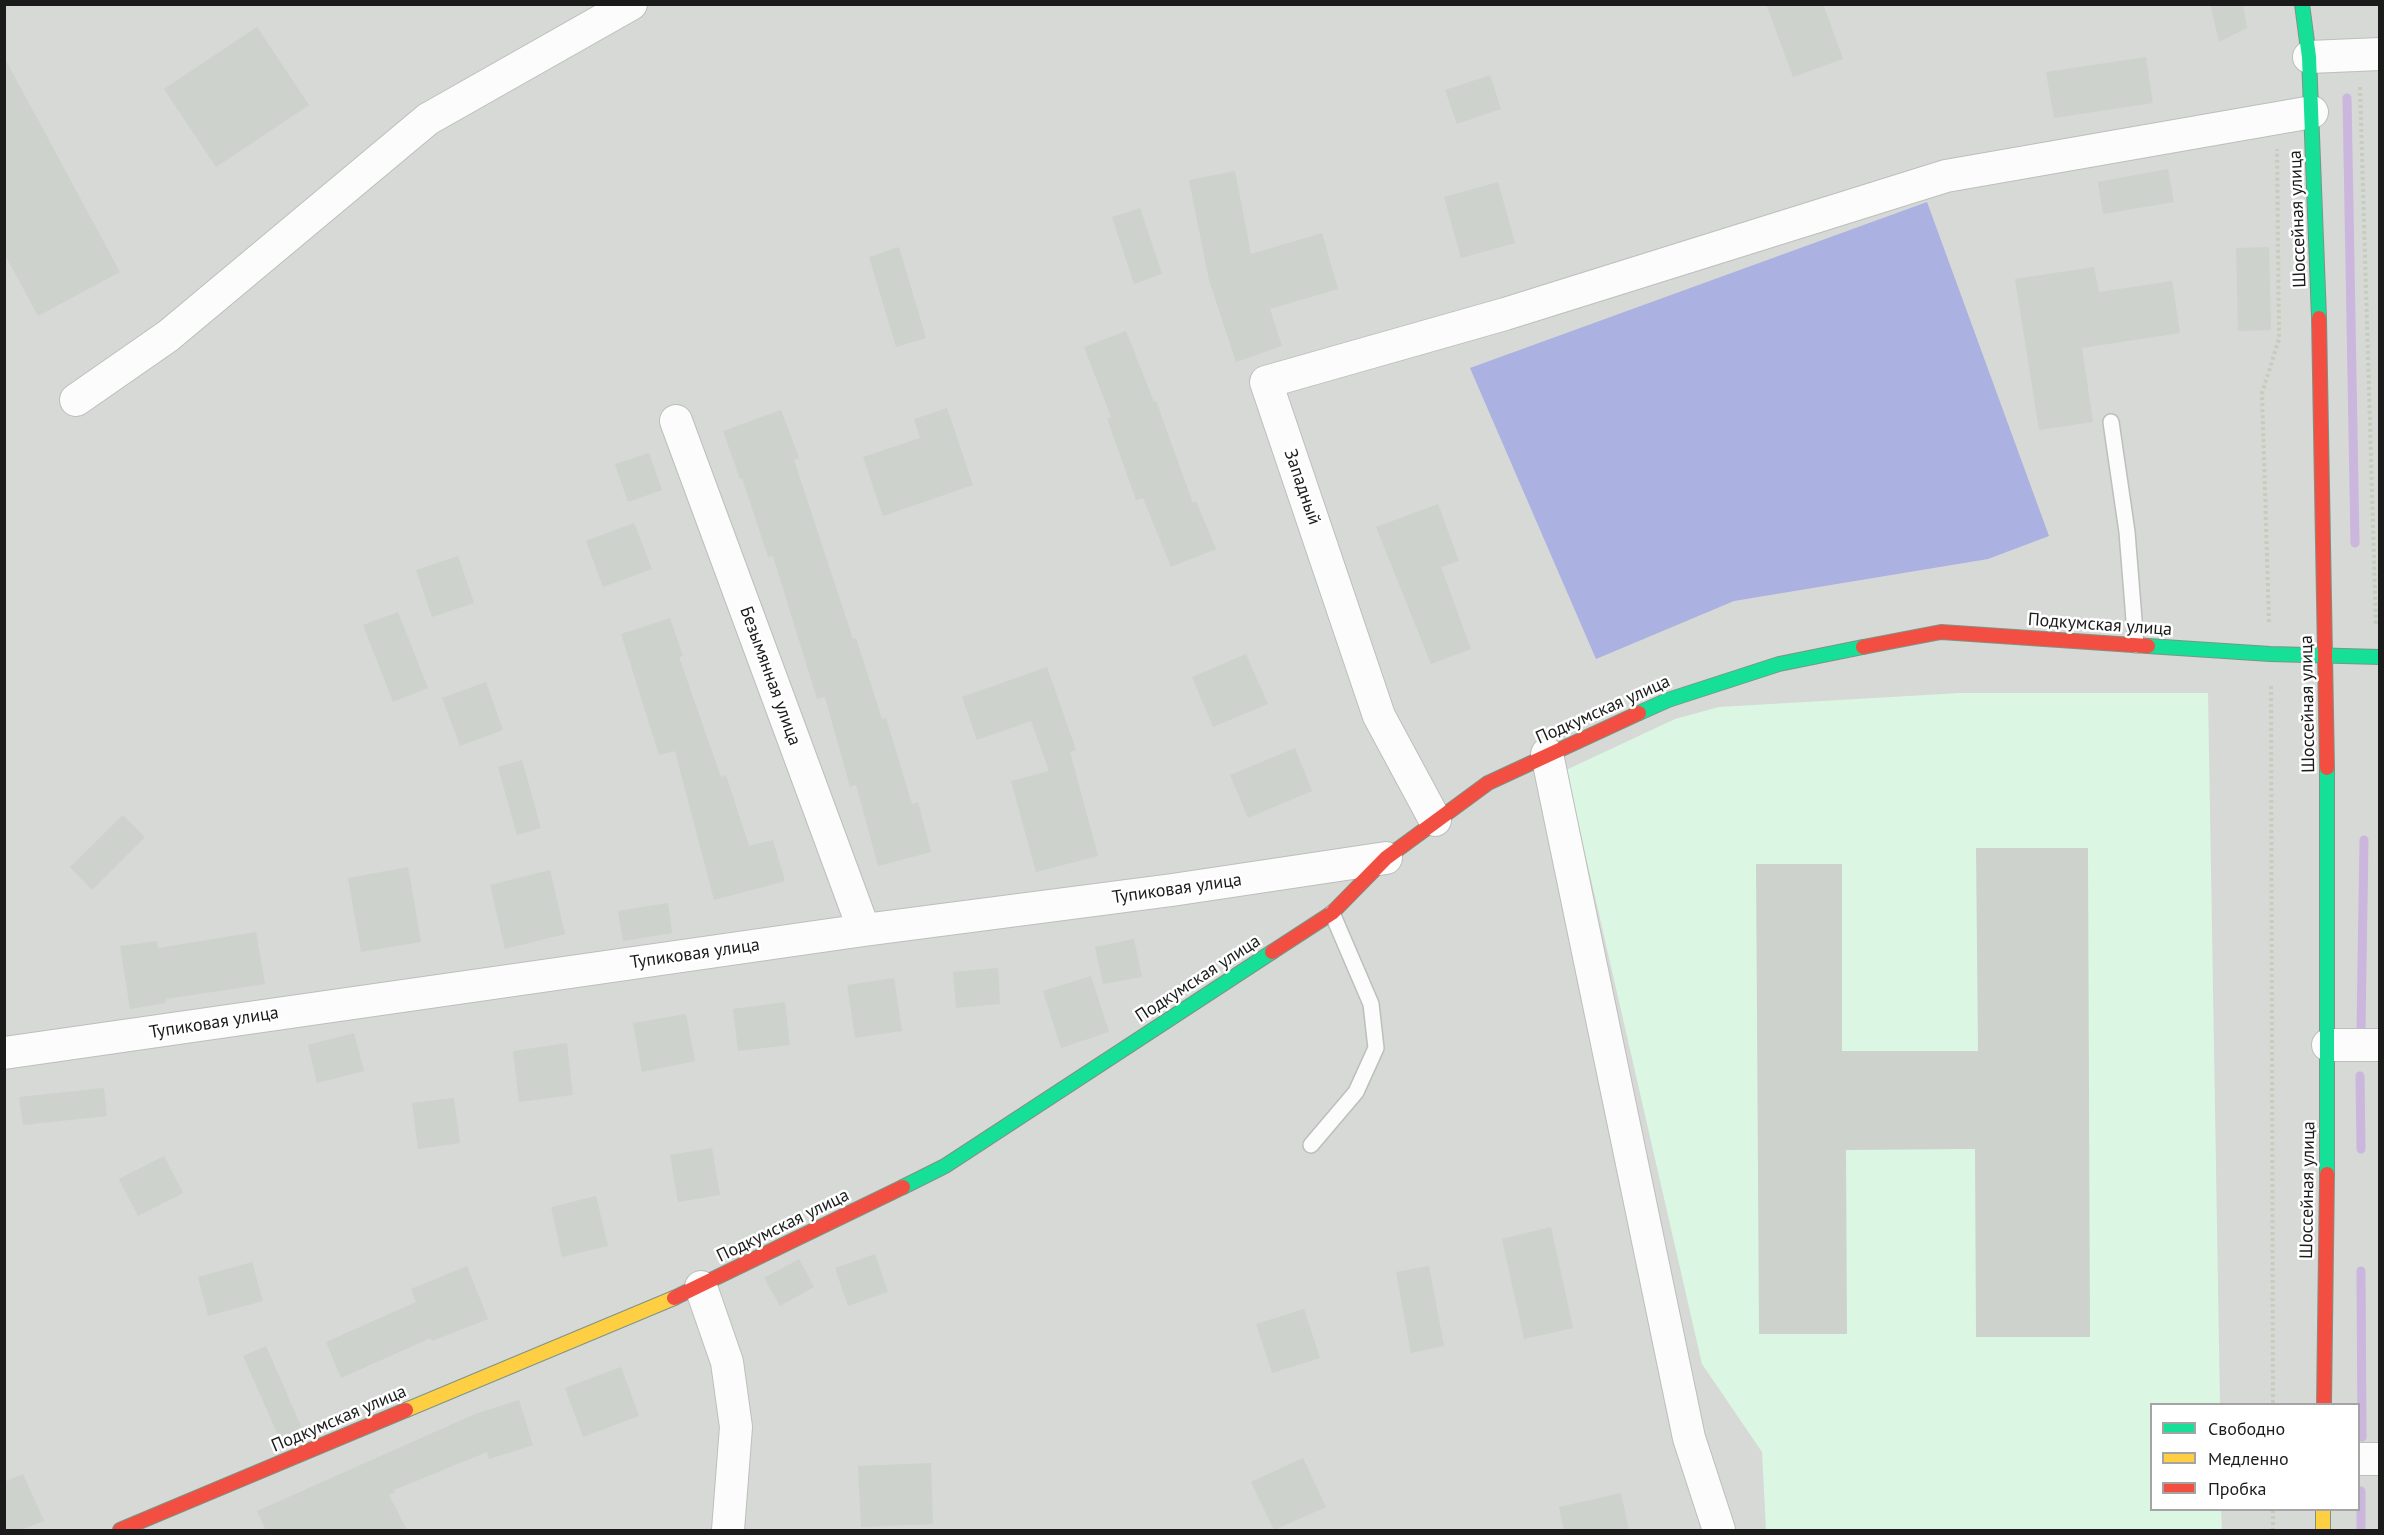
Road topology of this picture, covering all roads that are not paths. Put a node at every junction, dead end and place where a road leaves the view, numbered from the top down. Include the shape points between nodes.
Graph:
1 (631, 4) edge
2 (2302, 4) edge
3 (2370, 54) edge
4 (2309, 57) junction
5 (2312, 112) junction
6 (76, 400) dead end
7 (676, 421) dead end
8 (2111, 422) dead end
9 (2136, 645) junction
10 (2326, 655) junction
11 (2378, 657) edge
12 (1547, 754) junction
13 (1435, 820) junction
14 (1386, 858) junction
15 (1332, 913) junction
16 (864, 930) junction
17 (2328, 1045) junction
18 (2379, 1045) edge
19 (4, 1053) edge
20 (1311, 1145) dead end
21 (701, 1287) junction
22 (2324, 1403) edge
23 (2360, 1459) edge
24 (2379, 1459) edge
25 (2323, 1511) edge
26 (120, 1530) edge
27 (728, 1530) edge
28 (1719, 1530) edge
29 (2323, 1530) edge

1 - 6 street via 428,119 168,336
2 - 4 street, Шоссейная улица
3 - 4 street
4 - 5 street, Шоссейная улица
5 - 10 street, Шоссейная улица
5 - 13 street, Западный via 1946,176 1505,314 1266,382 1379,716
7 - 16 street, Безымянная улица
8 - 9 lane via 2127,532
9 - 10 street, Подкумская улица
9 - 12 street, Подкумская улица via 1941,632 1779,664 1668,700
10 - 11 street, Подкумская улица
10 - 17 street, Шоссейная улица
12 - 13 street, Подкумская улица via 1488,783
12 - 28 street via 1689,1438
13 - 14 street, Подкумская улица
14 - 15 street, Подкумская улица
14 - 16 street, Тупиковая улица
15 - 20 lane via 1371,1004 1376,1048 1356,1092
15 - 21 street, Подкумская улица via 945,1166
16 - 19 street, Тупиковая улица
17 - 18 street
17 - 22 street, Шоссейная улица
21 - 26 street, Подкумская улица
21 - 27 street via 727,1362 736,1428
23 - 24 street
25 - 29 street

